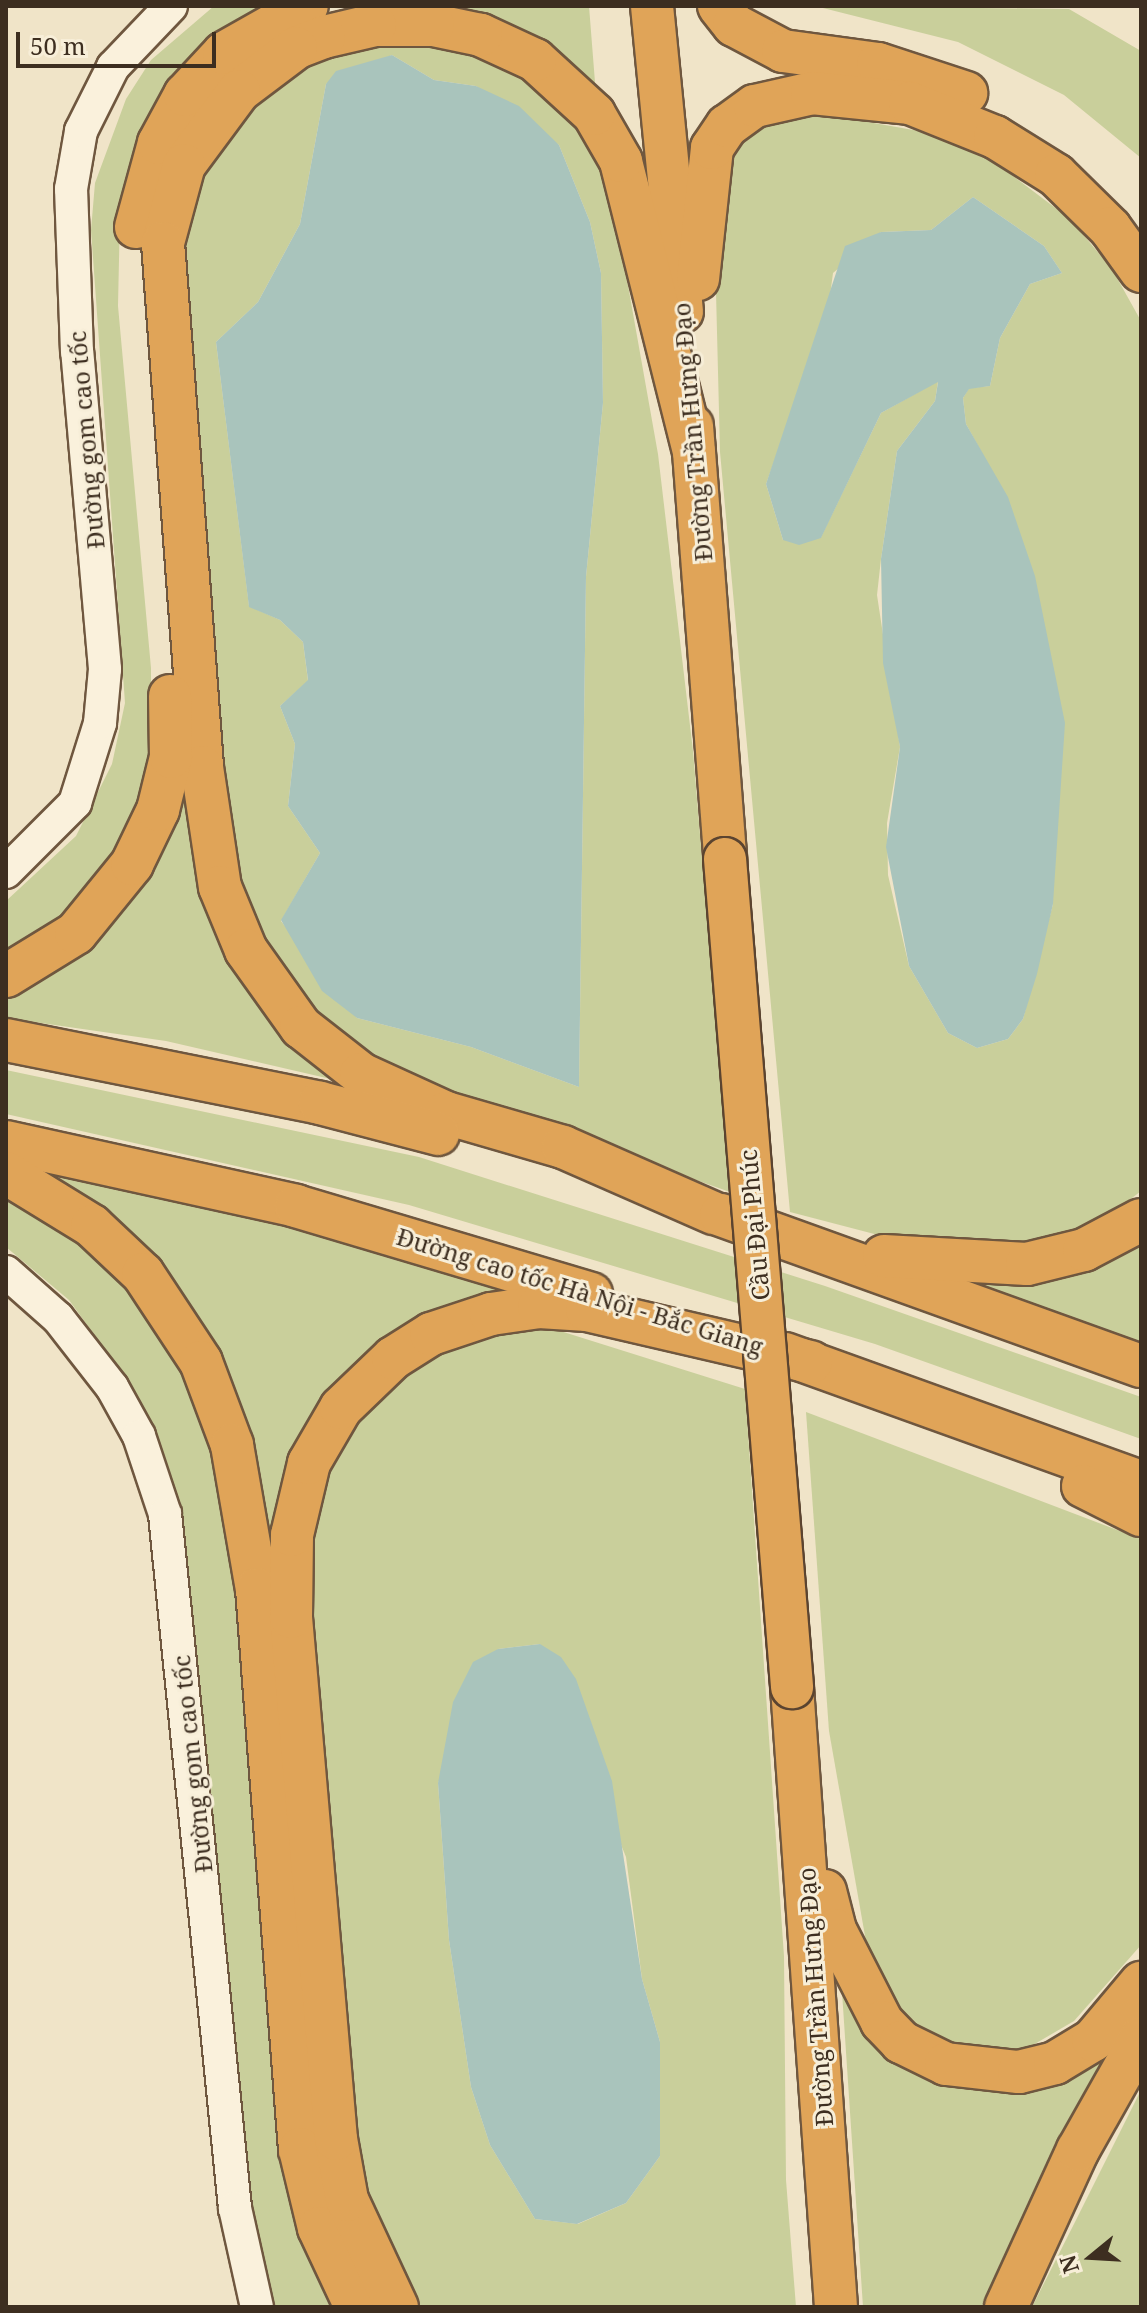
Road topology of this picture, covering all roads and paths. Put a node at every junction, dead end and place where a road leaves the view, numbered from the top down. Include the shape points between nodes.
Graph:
1 (171, 6) edge
2 (307, 6) edge
3 (652, 6) edge
4 (719, 6) edge
5 (737, 6) edge
6 (763, 42) junction
7 (1141, 224) edge
8 (1141, 271) edge
9 (689, 380) junction
10 (694, 452) junction
11 (725, 859) joint
12 (6, 872) edge
13 (6, 976) edge
14 (6, 1040) edge
15 (6, 1142) edge
16 (6, 1173) edge
17 (713, 1213) junction
18 (1141, 1220) edge
19 (828, 1250) junction
20 (6, 1272) edge
21 (811, 1362) junction
22 (1141, 1366) edge
23 (892, 1391) junction
24 (1141, 1482) edge
25 (1141, 1515) edge
26 (792, 1687) joint
27 (801, 1806) junction
28 (1141, 1983) edge
29 (1141, 2038) edge
30 (827, 2187) junction
31 (257, 2307) edge
32 (356, 2307) edge
33 (397, 2307) edge
34 (826, 2307) edge
35 (836, 2307) edge
36 (1006, 2307) edge

1 - 12 main road, Đường gom cao tốc via 113,67 79,142 69,221 105,669 100,723 75,803
2 - 13 highway via 247,37 201,76 159,143 144,184 134,258 171,757 158,810 118,888 57,948
3 - 9 highway, Đường Trần Hưng Đạo
4 - 6 highway
5 - 6 main road
6 - 7 highway via 801,56 907,71 1010,111 1077,156
8 - 9 highway via 1110,228 1056,175 971,124 864,94 773,98 727,126 712,148
9 - 10 highway, Đường Trần Hưng Đạo
10 - 11 highway, Đường Trần Hưng Đạo
10 - 17 highway via 621,161 594,114 535,60 481,35 433,25 375,25 324,37 296,48 239,91 184,165 166,216 163,254 202,767 220,887 246,950 301,1027 361,1074 446,1113 563,1147
11 - 26 highway, Cầu Đại Phúc, bridge
14 - 17 highway via 375,1116
15 - 21 highway, Đường cao tốc Hà Nội - Bắc Giang via 342,1218
16 - 32 highway via 92,1226 143,1274 201,1362 232,1445 257,1589 300,2149 319,2228
17 - 19 highway
18 - 19 highway via 1084,1250 1027,1264
19 - 22 highway
20 - 31 main road, Đường gom cao tốc via 58,1318 102,1371 139,1436 165,1514 235,2208
21 - 23 highway, Đường cao tốc Hà Nội - Bắc Giang
21 - 33 highway via 587,1310 539,1307 491,1314 431,1334 393,1358 341,1408 309,1463 292,1535 291,1617 336,2139 347,2200
23 - 24 highway, Đường cao tốc Hà Nội - Bắc Giang
23 - 25 highway
26 - 27 highway, Đường Trần Hưng Đạo
27 - 28 highway via 835,1930 862,1988 882,2022 924,2056 979,2071 1019,2072 1055,2063 1093,2040
27 - 30 highway, Đường Trần Hưng Đạo
29 - 36 highway via 1078,2150
30 - 34 highway
30 - 35 highway, Đường Trần Hưng Đạo

